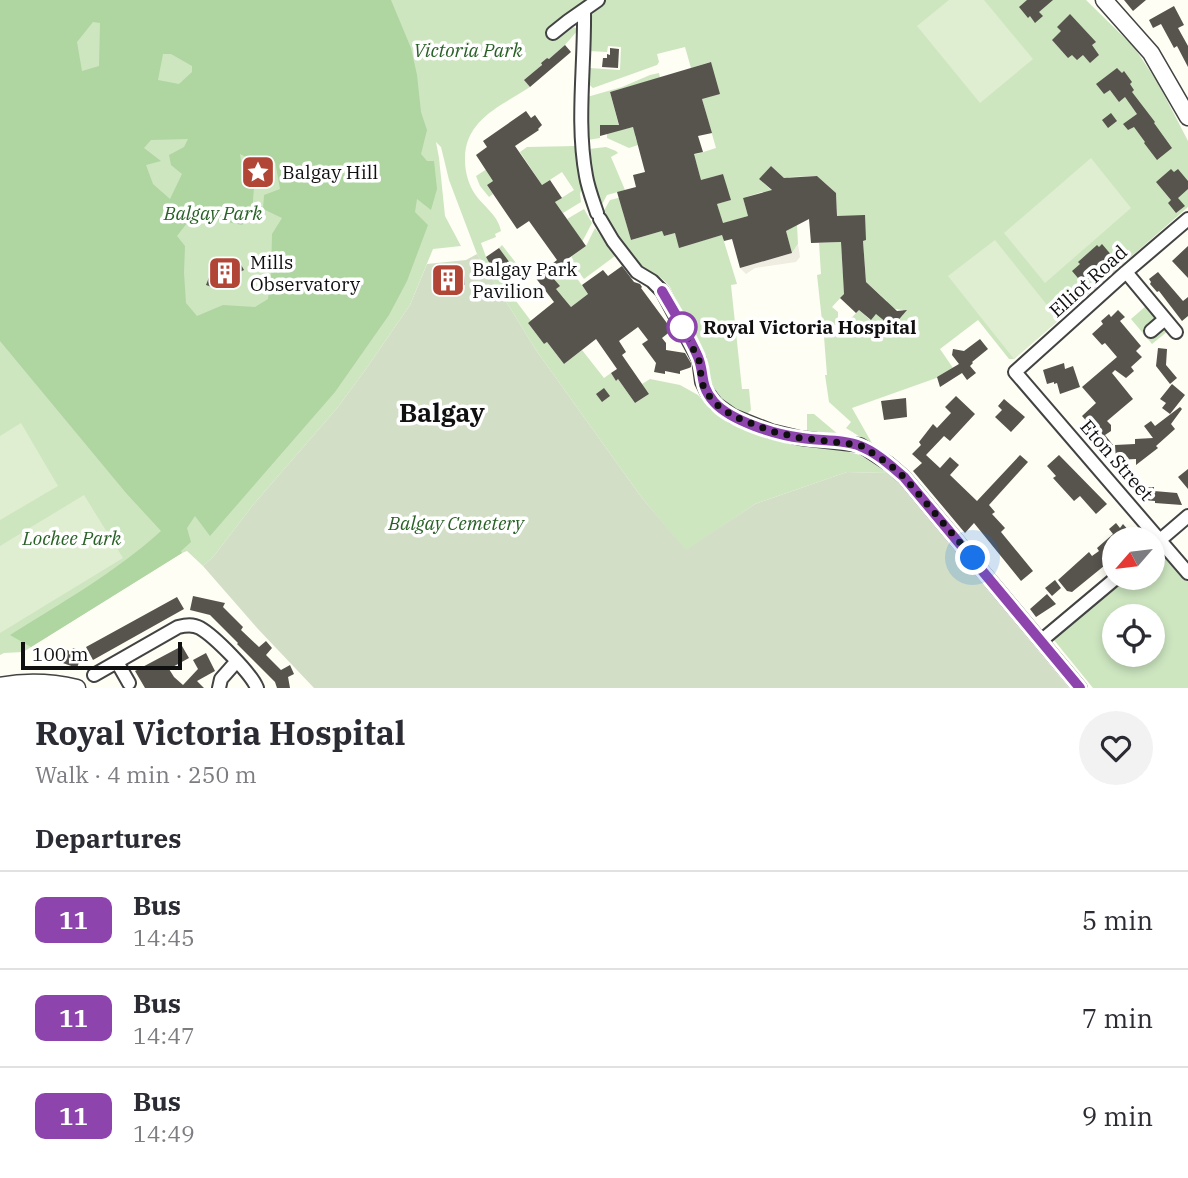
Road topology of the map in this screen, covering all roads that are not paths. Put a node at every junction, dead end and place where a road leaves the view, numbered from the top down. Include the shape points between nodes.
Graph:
1 (598, 0) edge
2 (1104, 0) edge
3 (584, 10) junction
4 (553, 33) dead end
5 (1188, 117) edge
6 (1188, 219) edge
7 (1126, 272) junction
8 (1165, 319) junction
9 (1151, 331) dead end
10 (1176, 332) dead end
11 (1015, 372) joint
12 (1188, 516) edge
13 (1144, 527) edge
14 (1166, 535) edge
15 (1166, 552) edge
16 (1188, 573) edge
17 (1102, 590) edge
18 (1042, 640) junction
19 (117, 662) junction
20 (236, 662) junction
21 (94, 675) dead end
22 (129, 683) dead end
23 (0, 686) edge
24 (77, 688) edge
25 (219, 688) edge
26 (257, 688) edge
27 (1080, 688) edge

1 - 3 street
2 - 5 street via 1151,53
3 - 4 street
3 - 18 street via 581,142 586,178 613,241 638,272 662,291 699,360 706,392 733,416 771,431 860,445 889,464
6 - 7 street, Elliot Road
7 - 8 street
7 - 11 street, Elliot Road
8 - 9 street
8 - 10 street
11 - 13 street, Eton Street
12 - 14 street
15 - 16 street, Eton Street
17 - 18 street
18 - 27 street
19 - 20 street via 188,625 208,633
19 - 21 street
19 - 22 street
20 - 25 street
20 - 26 street
23 - 24 street via 36,682

